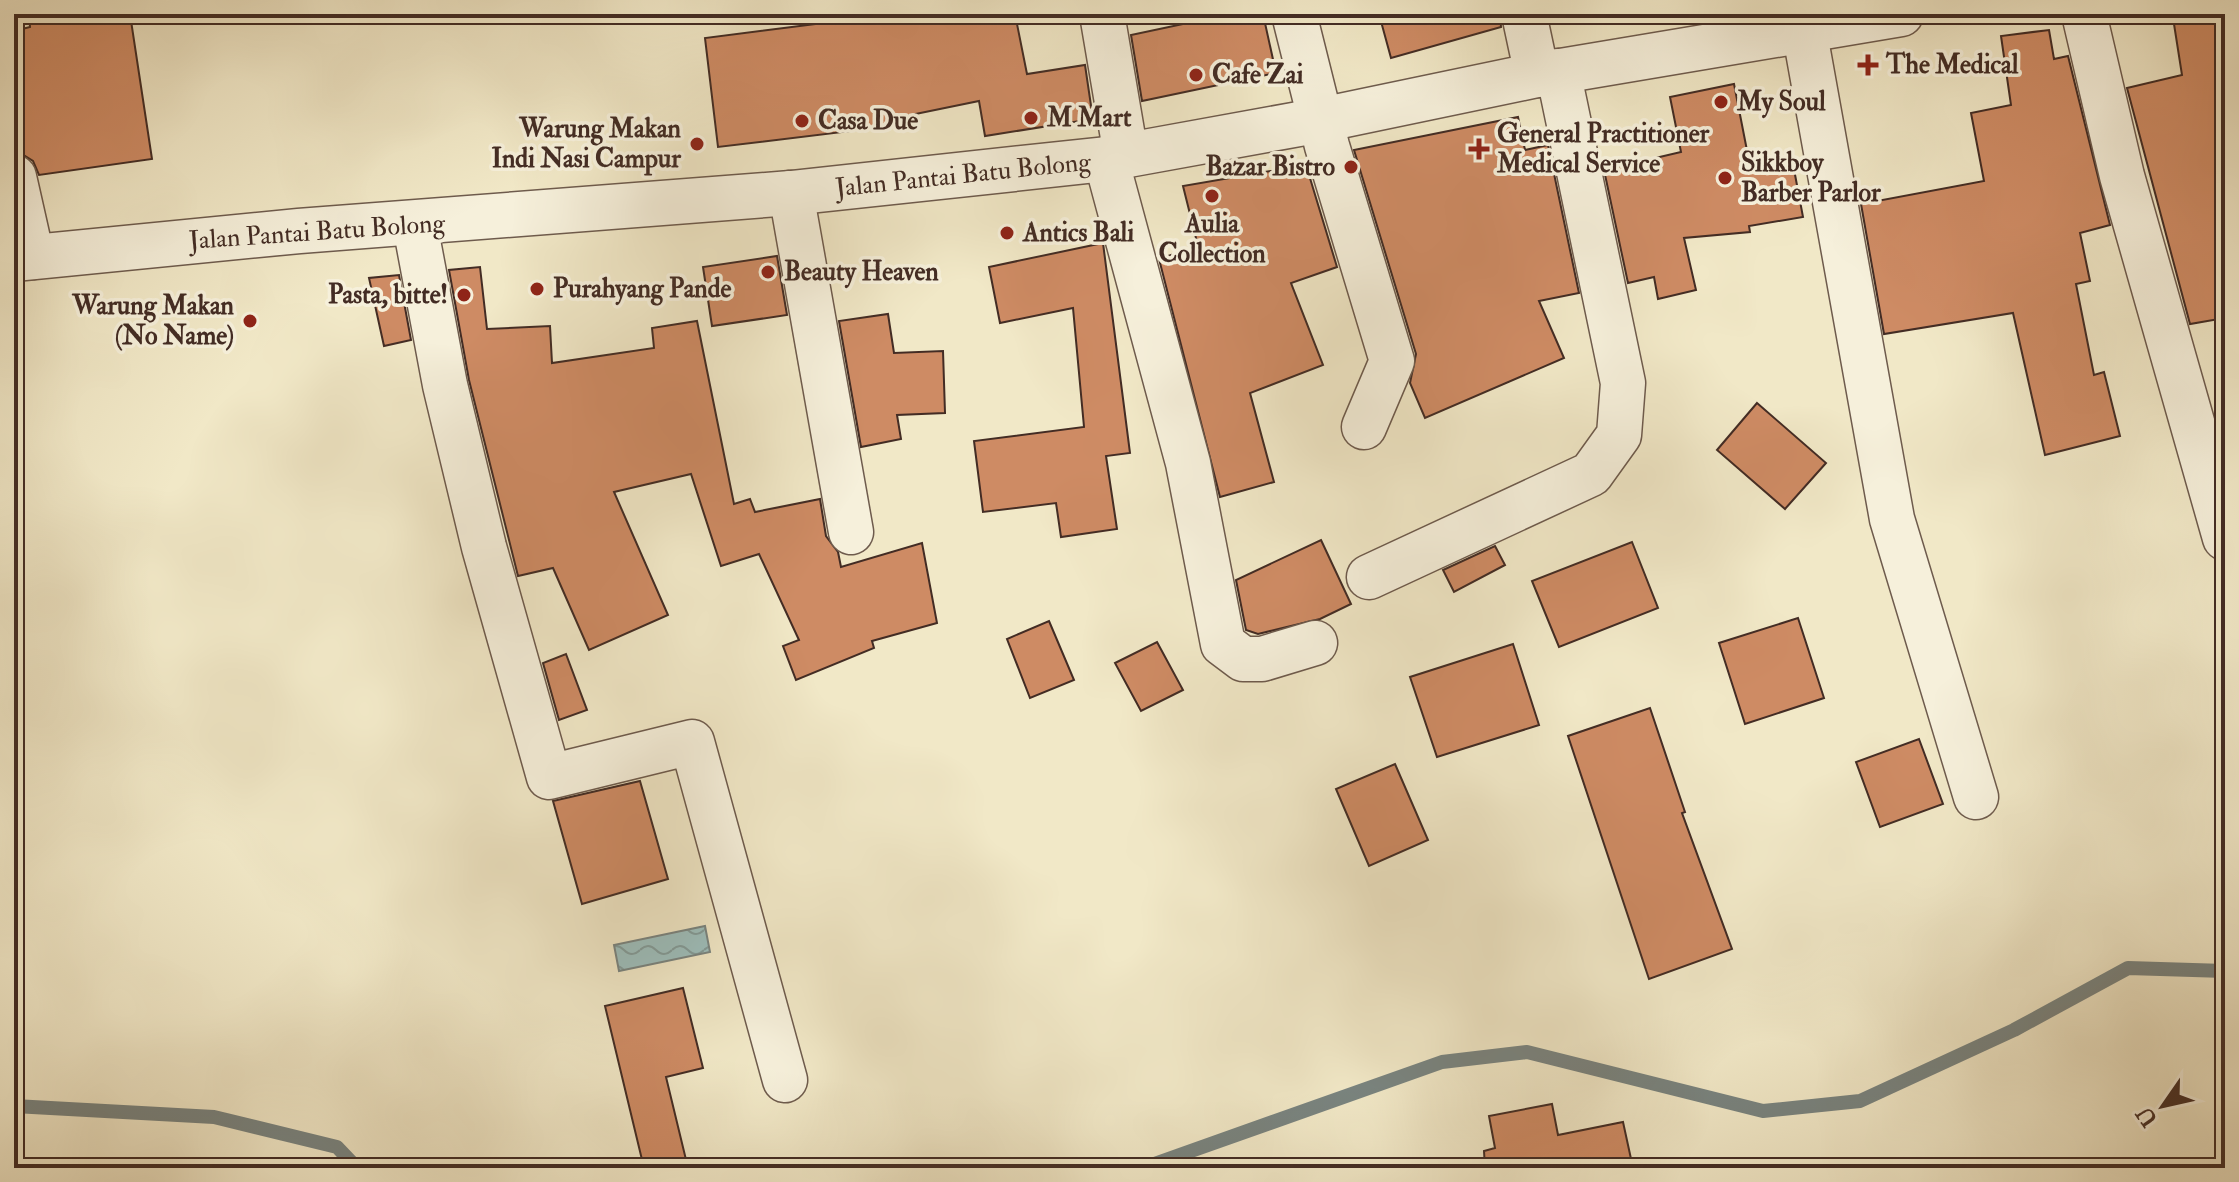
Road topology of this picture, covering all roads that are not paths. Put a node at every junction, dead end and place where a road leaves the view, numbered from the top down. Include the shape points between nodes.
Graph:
1 (1102, 14) edge
2 (1294, 14) edge
3 (1524, 14) edge
4 (1901, 14) edge
5 (2084, 14) edge
6 (1745, 26) edge
7 (1804, 29) junction
8 (1548, 73) junction
9 (1321, 120) junction
10 (1116, 157) junction
11 (14, 177) edge
12 (791, 193) junction
13 (415, 225) junction
14 (23, 258) edge
15 (1364, 427) dead end
16 (851, 532) dead end
17 (2225, 538) edge
18 (1369, 577) dead end
19 (1315, 643) dead end
20 (1976, 797) dead end
21 (785, 1080) dead end

1 - 10 street
2 - 9 street
3 - 8 street
4 - 7 street, Jalan Pantai Batu Bolong
5 - 17 street via 2122,176
6 - 7 street, Jalan Pantai Batu Bolong
6 - 8 street, Jalan Pantai Batu Bolong
7 - 20 street via 1892,519
8 - 9 street, Jalan Pantai Batu Bolong
8 - 18 street via 1623,383 1619,435 1591,474
9 - 10 street, Jalan Pantai Batu Bolong
9 - 15 street via 1392,361
10 - 12 street, Jalan Pantai Batu Bolong
10 - 19 street via 1188,463 1223,644 1243,659 1262,659
11 - 14 street
12 - 13 street, Jalan Pantai Batu Bolong
12 - 16 street
13 - 14 street, Jalan Pantai Batu Bolong
13 - 21 street via 421,274 473,503 549,777 692,742

